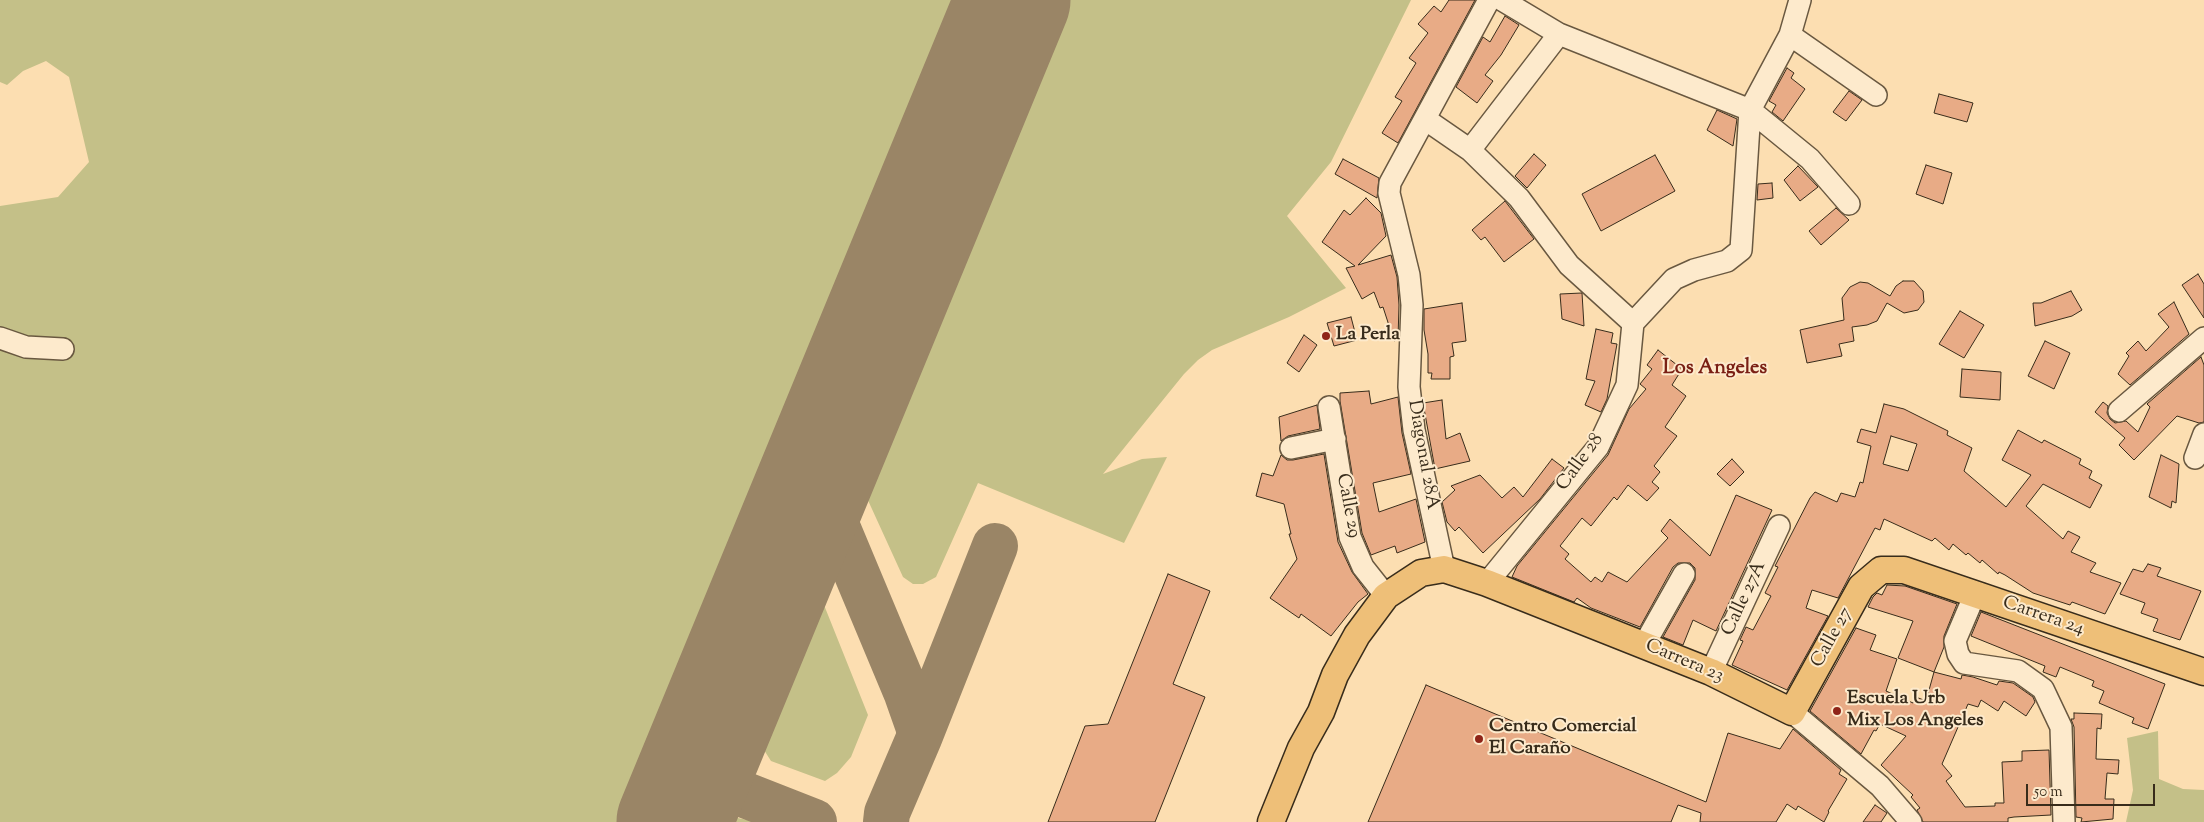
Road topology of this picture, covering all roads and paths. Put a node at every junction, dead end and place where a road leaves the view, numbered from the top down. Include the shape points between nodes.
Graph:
1 (1489, 0) edge
2 (1502, 0) edge
3 (1800, 0) edge
4 (1559, 34) junction
5 (1790, 35) junction
6 (1876, 95) dead end
7 (1750, 110) junction
8 (1425, 118) junction
9 (1470, 150) junction
10 (1849, 204) dead end
11 (1632, 323) junction
12 (0, 338) edge
13 (2202, 344) edge
14 (63, 349) dead end
15 (1329, 407) dead end
16 (2119, 411) dead end
17 (2204, 434) edge
18 (1335, 439) junction
19 (1291, 448) dead end
20 (2195, 458) dead end
21 (1779, 526) dead end
22 (1881, 570) joint
23 (1433, 571) junction
24 (1684, 574) dead end
25 (1487, 583) junction
26 (1975, 594) junction
27 (1386, 596) junction
28 (1644, 645) junction
29 (1711, 672) junction
30 (2204, 672) edge
31 (1321, 712) junction
32 (1792, 712) junction
33 (1271, 822) edge
34 (1290, 822) edge
35 (1911, 822) edge
36 (2064, 822) edge

1 - 8 street
2 - 4 street
3 - 5 street
4 - 7 street
4 - 9 street
5 - 6 street
5 - 7 street
7 - 10 street via 1810,158
7 - 11 street via 1741,250 1727,261 1674,279
8 - 9 street
8 - 23 street, Diagonal 28A via 1390,184 1389,193 1409,275 1412,305 1409,387
9 - 11 street via 1519,198 1569,265
11 - 25 street, Calle 28 via 1627,385 1598,447
12 - 14 street via 26,347
13 - 16 street
15 - 18 street, Calle 29
17 - 20 street
18 - 19 street
18 - 27 street, Calle 29 via 1350,537 1363,567
21 - 29 street, Calle 27A
22 - 26 main road, Carrera 24 via 1904,570
22 - 32 main road, Calle 27 via 1861,587
23 - 25 main road, Carrera 23
23 - 27 main road
24 - 28 street
25 - 28 main road, Carrera 23
26 - 30 main road, Carrera 24
26 - 36 street via 1955,641 1958,654 1964,663 2018,671 2043,689 2061,727
27 - 31 main road via 1357,635 1335,674
28 - 29 main road, Carrera 23
29 - 32 main road, Carrera 23
31 - 33 main road via 1300,748
31 - 34 main road via 1315,756
32 - 35 street, Carrera 23 via 1880,786

